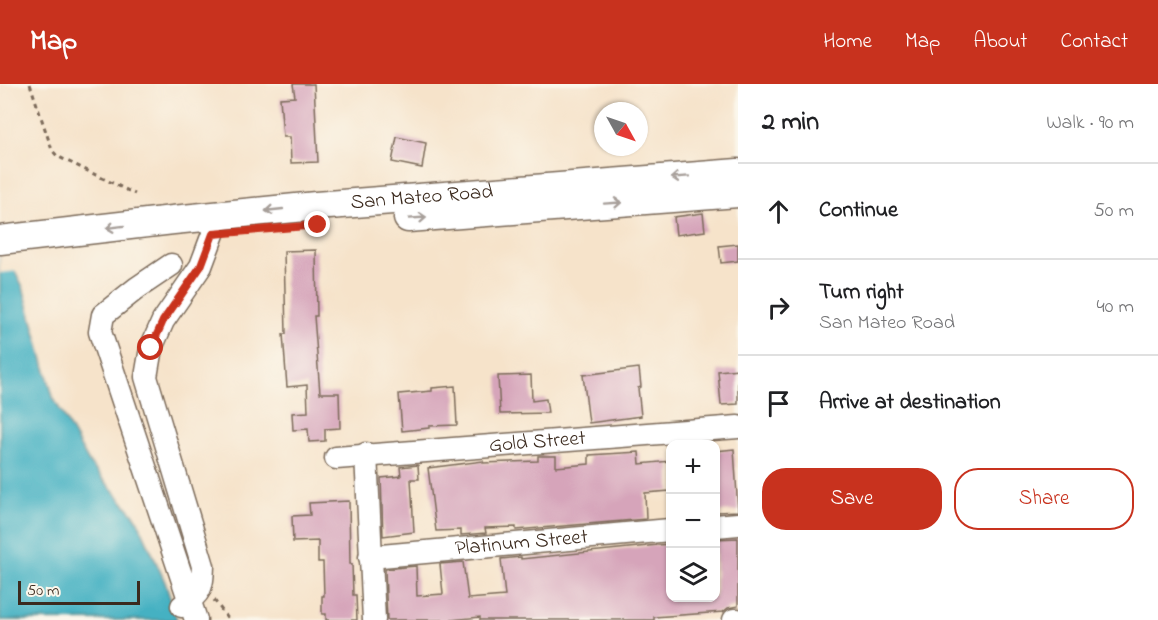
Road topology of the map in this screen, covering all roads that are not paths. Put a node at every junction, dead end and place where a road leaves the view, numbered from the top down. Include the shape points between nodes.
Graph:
1 (738, 172) edge
2 (738, 193) edge
3 (317, 215) junction
4 (227, 227) junction
5 (0, 240) edge
6 (173, 241) junction
7 (0, 260) edge
8 (738, 427) edge
9 (366, 454) junction
10 (336, 458) dead end
11 (738, 524) edge
12 (720, 526) edge
13 (666, 530) edge
14 (370, 557) junction
15 (190, 609) edge
16 (374, 620) edge

1 -> 3 main road, San Mateo Road
3 -> 2 main road, San Mateo Road
3 - 4 main road, San Mateo Road
4 - 6 main road, San Mateo Road
4 - 15 street via 163,321 151,348 146,377 203,566 202,585
6 -> 5 main road, San Mateo Road
6 - 7 main road, San Mateo Road
6 - 15 street via 137,288 103,315 100,332
8 - 9 street, Gold Street
9 - 10 street, Gold Street
9 - 14 street
11 - 12 street
13 - 14 street, Platinum Street
14 - 16 street

